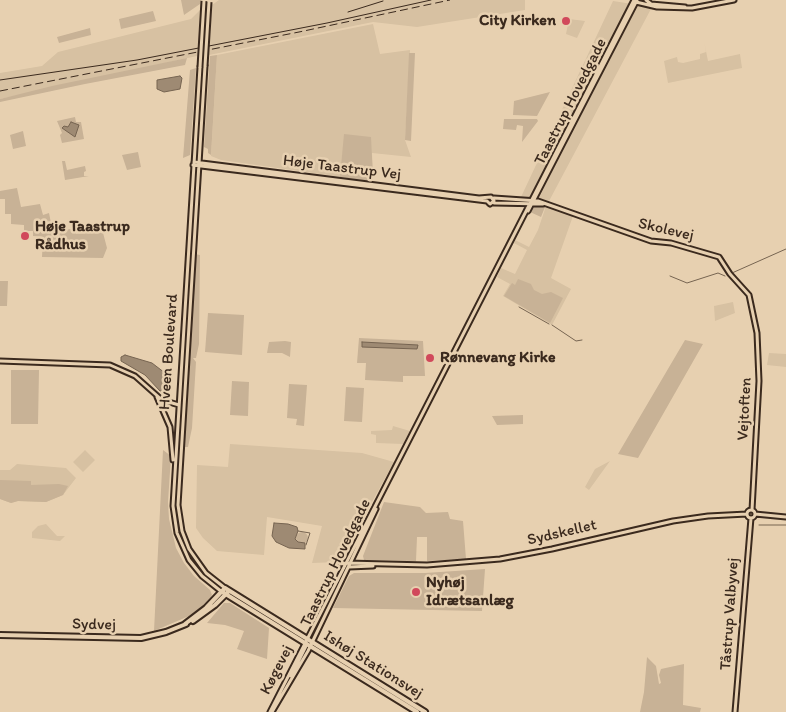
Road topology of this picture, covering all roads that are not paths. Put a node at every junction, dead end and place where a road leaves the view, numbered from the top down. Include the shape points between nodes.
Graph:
1 (204, 0) edge
2 (646, 0) edge
3 (734, 0) edge
4 (209, 1) edge
5 (636, 1) edge
6 (651, 4) junction
7 (701, 7) junction
8 (194, 164) junction
9 (199, 164) junction
10 (487, 200) junction
11 (494, 201) junction
12 (532, 202) junction
13 (753, 310) joint
14 (0, 361) edge
15 (157, 396) junction
16 (178, 404) junction
17 (184, 405) junction
18 (174, 481) junction
19 (382, 495) junction
20 (752, 510) junction
21 (748, 514) junction
22 (756, 514) junction
23 (786, 517) edge
24 (751, 518) junction
25 (351, 563) junction
26 (347, 565) junction
27 (381, 565) junction
28 (226, 591) junction
29 (0, 635) edge
30 (308, 642) junction
31 (271, 712) edge
32 (417, 712) edge
33 (425, 712) edge
34 (735, 712) edge

1 - 8 street, Hveen Boulevard, bridge
2 - 6 street
3 - 7 street
4 - 9 street, Hveen Boulevard, bridge
5 - 6 street
5 - 7 street via 656,7
5 - 12 street, Taastrup Hovedgade
6 - 7 street
8 - 9 street, Høje Taastrup Vej
8 - 16 street, Hveen Boulevard
9 - 10 street, Høje Taastrup Vej
9 - 17 street, Hveen Boulevard
10 - 11 street
10 - 11 street via 489,204
11 - 12 street
12 - 13 street, Skolevej via 650,241 671,243 716,256 750,295
12 - 19 street, Taastrup Hovedgade
13 - 20 street, Vejtoften via 759,368
14 - 15 street via 110,365 135,376
15 - 16 street
15 - 18 street via 171,432
16 - 17 street
16 - 18 street, Hveen Boulevard
17 - 28 street, Hveen Boulevard via 178,496 180,522 193,556
18 - 28 street, Hveen Boulevard via 173,516 180,541 197,571
19 - 25 street, Taastrup Hovedgade
19 - 26 street, Taastrup Hovedgade
20 - 21 street
20 - 22 street
21 - 24 street
21 - 27 street, Sydskellet via 673,521 500,559 440,565
22 - 23 street
22 - 24 street
24 - 34 street, Tåstrup Valbyvej
25 - 26 street, Sydskellet
25 - 27 street, Sydskellet
26 - 27 street, Sydskellet
26 - 30 street, Taastrup Hovedgade
26 - 30 street, Taastrup Hovedgade
28 - 29 main road, Sydvej via 185,624 141,638
28 - 30 main road, Hveen Boulevard
30 - 31 street, Køgevej
30 - 31 street, Køgevej
30 - 32 main road, Ishøj Stationsvej
30 - 33 main road, Ishøj Stationsvej

